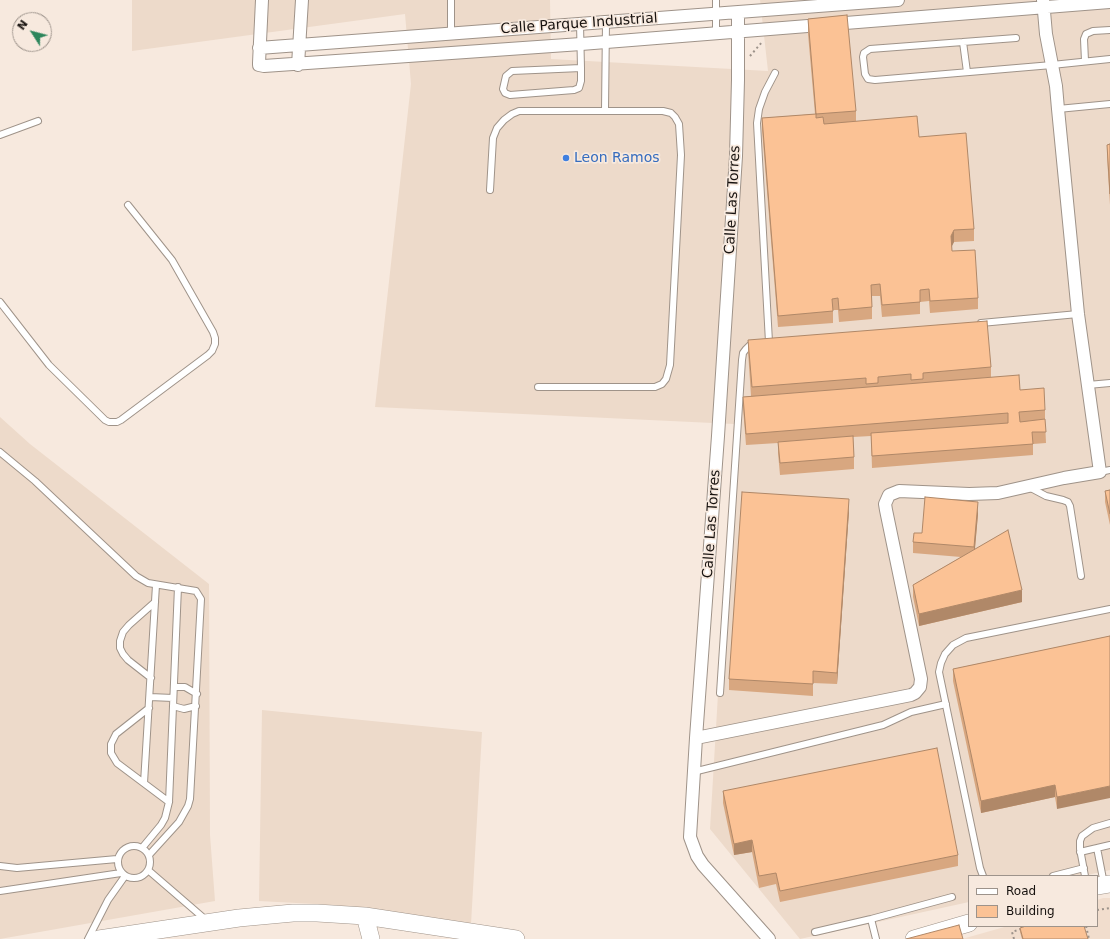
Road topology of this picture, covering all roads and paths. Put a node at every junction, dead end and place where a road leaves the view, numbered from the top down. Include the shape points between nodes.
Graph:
1 (262, 0) edge
2 (302, 0) edge
3 (452, 0) edge
4 (716, 0) edge
5 (898, 0) edge
6 (1110, 2) edge
7 (796, 4) edge
8 (1044, 4) edge
9 (738, 12) junction
10 (716, 14) junction
11 (606, 22) junction
12 (580, 24) junction
13 (524, 28) junction
14 (1110, 30) edge
15 (738, 31) junction
16 (716, 33) junction
17 (451, 34) junction
18 (1016, 38) dead end
19 (765, 40) dead end
20 (606, 42) junction
21 (963, 42) junction
22 (581, 44) junction
23 (299, 45) junction
24 (259, 48) junction
25 (525, 48) junction
26 (748, 58) dead end
27 (1110, 59) edge
28 (1085, 61) junction
29 (298, 65) junction
30 (1052, 65) junction
31 (581, 68) junction
32 (967, 72) junction
33 (775, 73) dead end
34 (1110, 104) edge
35 (1058, 109) junction
36 (605, 110) junction
37 (38, 121) dead end
38 (0, 135) edge
39 (490, 190) dead end
40 (128, 206) dead end
41 (0, 302) edge
42 (1078, 314) junction
43 (975, 324) edge
44 (777, 341) edge
45 (769, 342) junction
46 (1110, 383) edge
47 (1088, 385) junction
48 (538, 387) dead end
49 (0, 452) edge
50 (1105, 471) edge
51 (1027, 486) junction
52 (1081, 576) dead end
53 (156, 584) junction
54 (178, 587) junction
55 (155, 602) junction
56 (1110, 609) edge
57 (151, 678) junction
58 (174, 687) junction
59 (720, 693) dead end
60 (196, 694) junction
61 (150, 697) junction
62 (173, 698) junction
63 (946, 704) junction
64 (173, 706) junction
65 (196, 706) junction
66 (149, 708) junction
67 (696, 738) junction
68 (693, 772) junction
69 (144, 783) junction
70 (169, 802) junction
71 (1110, 823) edge
72 (1110, 845) edge
73 (142, 848) junction
74 (1097, 848) junction
75 (1080, 852) junction
76 (148, 855) junction
77 (117, 859) junction
78 (0, 866) edge
79 (1084, 868) junction
80 (148, 870) junction
81 (123, 875) junction
82 (983, 875) edge
83 (1057, 875) edge
84 (1085, 875) edge
85 (1104, 885) edge
86 (0, 891) edge
87 (952, 897) dead end
88 (1110, 908) edge
89 (1098, 910) edge
90 (365, 916) junction
91 (871, 919) junction
92 (209, 922) junction
93 (968, 923) edge
94 (1086, 927) edge
95 (1025, 928) edge
96 (815, 932) dead end
97 (88, 939) edge
98 (99, 939) edge
99 (371, 939) edge
100 (516, 939) edge
101 (769, 939) edge
102 (876, 939) edge
103 (914, 939) edge
104 (1014, 939) edge
105 (1089, 939) edge

1 - 24 street
2 - 23 street
3 - 17 lane
4 - 10 lane
5 - 7 street, Calle Parque Industrial
6 - 8 street, Calle Parque Industrial
7 - 9 street, Calle Parque Industrial
8 - 15 street, Calle Parque Industrial
8 - 30 street
9 - 10 street, Calle Parque Industrial
9 - 15 street, Calle Las Torres
10 - 11 street, Calle Parque Industrial
10 - 16 lane
11 - 12 street, Calle Parque Industrial
11 - 20 lane
12 - 13 street, Calle Parque Industrial
12 - 22 lane
13 - 17 street, Calle Parque Industrial
13 - 25 street
14 - 28 lane via 1086,34
15 - 16 street, Calle Parque Industrial
15 - 67 street, Calle Las Torres via 736,156
16 - 20 street, Calle Parque Industrial
17 - 23 street, Calle Parque Industrial
18 - 21 lane
19 - 26 path
20 - 22 street, Calle Parque Industrial
20 - 36 lane
21 - 32 lane
21 - 32 lane via 866,50 863,57 864,74 872,80
22 - 25 street, Calle Parque Industrial
22 - 31 lane
23 - 24 street, Calle Parque Industrial
23 - 29 street
24 - 29 street, Calle Parque Industrial via 258,63 261,66
25 - 29 street, Calle Parque Industrial
27 - 28 lane
28 - 30 lane
30 - 32 lane
30 - 35 street
31 - 31 lane via 512,70 506,76 502,89 507,95 574,90 581,84
33 - 45 lane via 765,92 757,123
34 - 35 lane
35 - 42 street
36 - 39 lane via 527,110 512,114 497,128 493,138
36 - 48 lane via 663,111 675,117 679,124 681,155 670,370 662,384 655,387
37 - 38 lane
40 - 41 lane via 172,260 213,332 215,344 208,355 121,420 109,422 53,369
42 - 43 lane
42 - 47 street
44 - 45 lane
45 - 59 lane via 750,345 743,353 742,360
46 - 47 lane
47 - 50 street
49 - 53 lane via 35,481 136,576
50 - 51 street
51 - 52 lane via 1046,496 1068,502
51 - 67 street via 984,494 899,491 889,495 885,504 886,510 921,679 920,687 915,693
53 - 54 lane
53 - 55 lane
54 - 58 lane
54 - 60 lane via 196,591 201,599
55 - 57 lane
55 - 57 lane via 129,625 120,640 122,654
56 - 63 lane via 966,638 953,645 945,654 939,672
57 - 61 lane
58 - 60 lane via 185,687
58 - 62 lane
60 - 65 lane
61 - 62 lane
61 - 66 lane
62 - 64 lane
63 - 68 lane via 911,712 883,725
63 - 82 lane
64 - 65 lane via 184,709
64 - 70 lane
65 - 76 lane via 188,806 179,822
66 - 69 lane
66 - 69 lane via 116,734 110,749 117,763
67 - 68 street, Calle Las Torres
68 - 101 street, Calle Las Torres via 690,837 697,856
69 - 70 lane
70 - 73 lane via 165,818
71 - 75 lane via 1093,828 1084,834 1080,841
72 - 74 lane
73 - 76 lane
73 - 77 lane via 127,847
74 - 75 lane
74 - 85 lane
75 - 79 lane
76 - 80 lane
77 - 78 lane via 17,868
77 - 81 lane
79 - 83 lane
79 - 84 lane
80 - 81 lane via 136,878
80 - 92 lane
81 - 86 lane
81 - 97 lane
87 - 91 lane
88 - 89 path
90 - 92 street via 293,913
90 - 99 street
90 - 100 street
91 - 96 lane
91 - 102 lane
92 - 98 street
93 - 103 street
94 - 105 path
95 - 104 path via 1012,932

